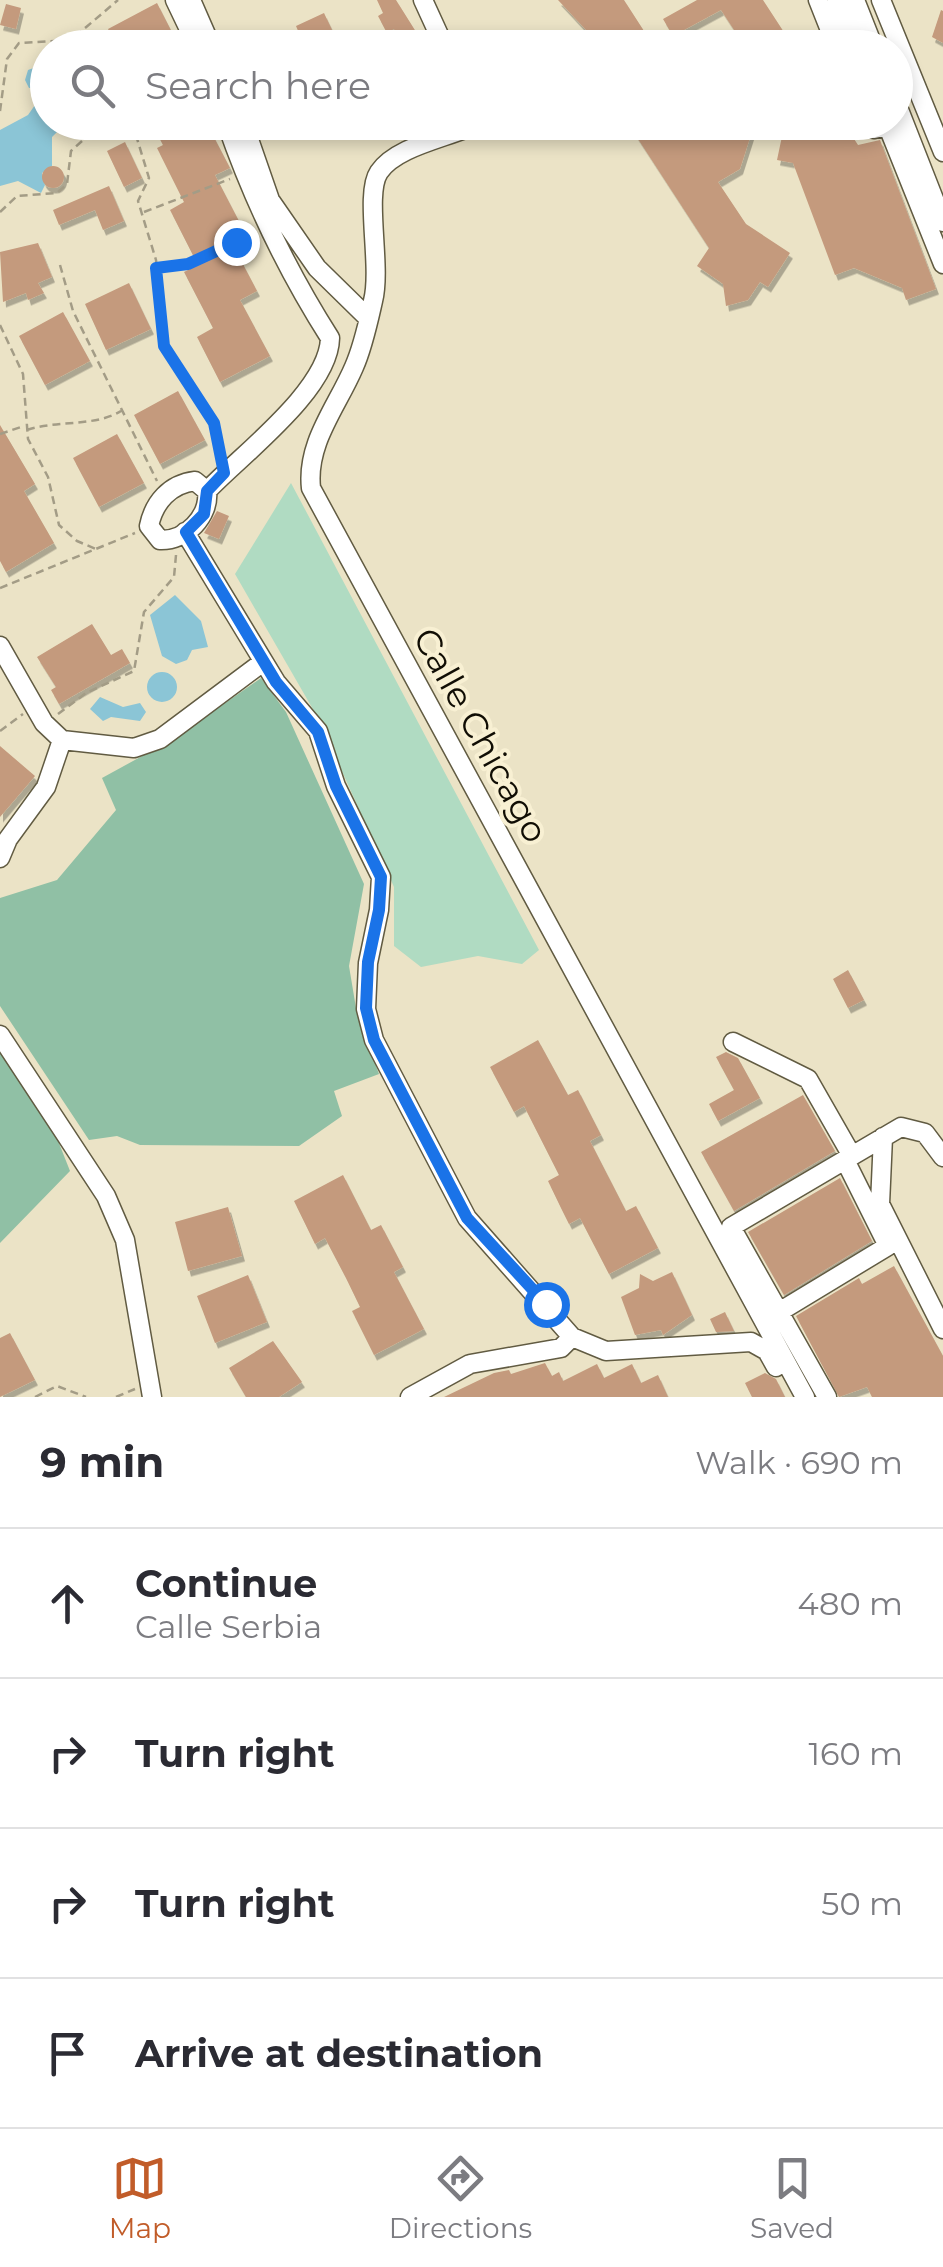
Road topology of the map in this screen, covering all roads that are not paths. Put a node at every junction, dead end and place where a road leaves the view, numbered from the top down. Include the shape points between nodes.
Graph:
1 (175, 0) edge
2 (191, 0) edge
3 (423, 0) edge
4 (855, 0) edge
5 (881, 0) edge
6 (828, 2) edge
7 (189, 30) edge
8 (204, 30) edge
9 (437, 30) edge
10 (833, 30) edge
11 (845, 30) edge
12 (867, 30) edge
13 (893, 30) edge
14 (913, 78) edge
15 (232, 140) edge
16 (249, 140) edge
17 (437, 140) edge
18 (893, 140) edge
19 (911, 140) edge
20 (943, 152) edge
21 (943, 222) edge
22 (943, 264) edge
23 (368, 318) junction
24 (207, 491) junction
25 (186, 532) junction
26 (0, 646) edge
27 (263, 662) junction
28 (62, 740) junction
29 (0, 858) edge
30 (0, 1035) edge
31 (732, 1042) dead end
32 (883, 1137) junction
33 (943, 1157) edge
34 (849, 1158) junction
35 (779, 1312) junction
36 (943, 1328) edge
37 (572, 1337) junction
38 (151, 1390) edge
39 (410, 1397) edge
40 (792, 1397) edge
41 (804, 1397) edge
42 (826, 1397) edge

1 - 7 street
2 - 8 street
3 - 9 street
4 - 12 street
5 - 13 street
6 - 10 street
6 - 11 street
14 - 20 street
15 - 24 street via 268,230 330,338 330,350 303,394
16 - 23 street via 270,200 317,268
17 - 23 street, Calle Chicago via 390,159 375,178 379,262
18 - 22 street
19 - 21 street
23 - 41 street, Calle Chicago via 355,365 312,452 311,488
24 - 25 street via 204,514
24 - 25 street via 187,482 152,512 154,534 168,541
25 - 27 street
26 - 28 street via 39,716
27 - 28 street via 144,747
27 - 37 street via 318,732 336,786 381,877 366,1008 374,1040 467,1218
28 - 29 street via 46,787
30 - 38 street via 106,1196 125,1240
31 - 34 street via 808,1079
32 - 33 street via 916,1128
32 - 34 street
32 - 36 street via 880,1204
34 - 35 street via 888,1246
34 - 35 street via 731,1227
35 - 42 street
37 - 39 street via 562,1348 470,1364
37 - 40 street via 606,1351 751,1342 768,1351

